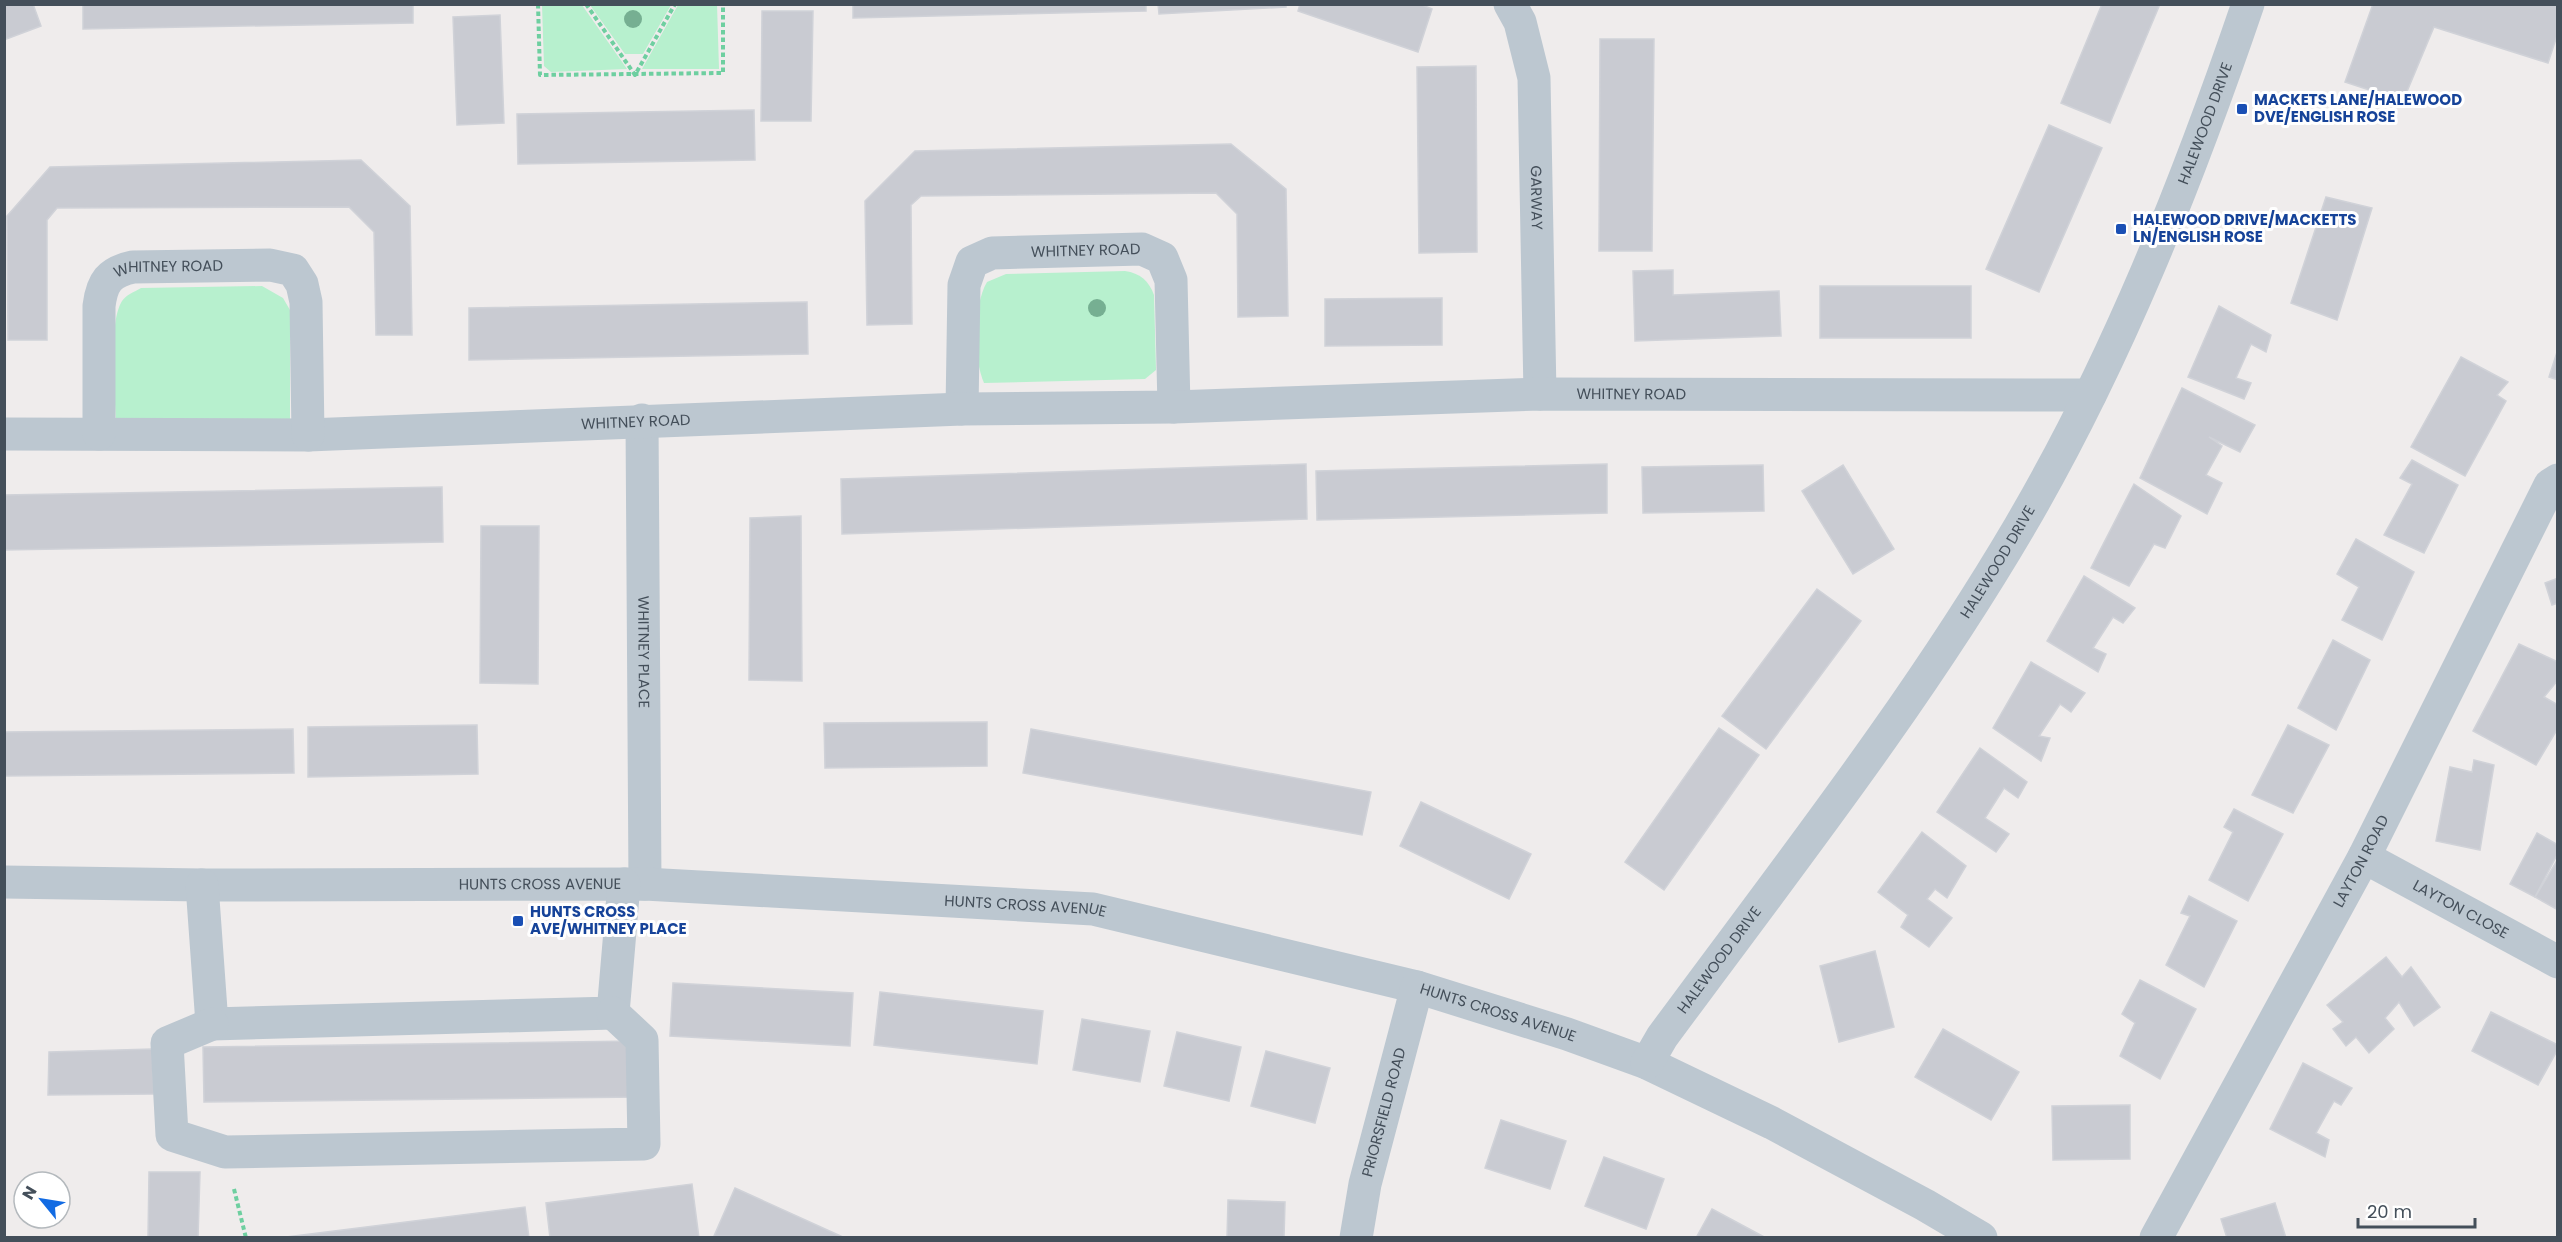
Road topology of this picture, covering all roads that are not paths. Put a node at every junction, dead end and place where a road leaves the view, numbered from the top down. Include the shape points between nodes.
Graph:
1 (1510, 4) edge
2 (2248, 4) edge
3 (1540, 394) junction
4 (2090, 395) junction
5 (1174, 406) junction
6 (962, 409) junction
7 (642, 420) junction
8 (4, 434) edge
9 (99, 434) junction
10 (308, 435) junction
11 (2558, 480) edge
12 (2364, 857) junction
13 (4, 882) edge
14 (634, 884) junction
15 (202, 885) junction
16 (2558, 962) edge
17 (1417, 987) junction
18 (613, 1012) junction
19 (212, 1024) junction
20 (1647, 1064) junction
21 (1356, 1238) edge
22 (1981, 1238) edge
23 (2156, 1238) edge

1 - 3 street, GARWAY via 1520,22 1534,78
2 - 4 street, HALEWOOD DRIVE via 2161,240
3 - 4 street, WHITNEY ROAD
3 - 5 street, WHITNEY ROAD
4 - 20 street, HALEWOOD DRIVE via 2021,525 1920,685 1662,1037
5 - 6 street, WHITNEY ROAD
5 - 6 street, WHITNEY ROAD via 1171,280 1162,258 1142,249 992,254 972,262 964,285
6 - 7 street, WHITNEY ROAD
7 - 10 street, WHITNEY ROAD
7 - 14 street, WHITNEY PLACE
8 - 9 street, WHITNEY ROAD
9 - 10 street, WHITNEY ROAD
9 - 10 street, WHITNEY ROAD via 99,306 108,276 133,267 270,265 293,270 302,284 306,302
11 - 12 street, LAYTON ROAD via 2550,485
12 - 16 street, LAYTON CLOSE
12 - 23 street, LAYTON ROAD
13 - 15 street, HUNTS CROSS AVENUE
14 - 15 street, HUNTS CROSS AVENUE
14 - 17 street, HUNTS CROSS AVENUE via 1094,909
14 - 18 street, WHITNEY PLACE
15 - 19 street
17 - 20 street, HUNTS CROSS AVENUE via 1567,1034
17 - 21 street, PRIORSFIELD ROAD via 1365,1184
18 - 19 street
18 - 19 street via 642,1040 644,1144 225,1152 172,1135 167,1042
20 - 22 street, HUNTS CROSS AVENUE via 1772,1123

